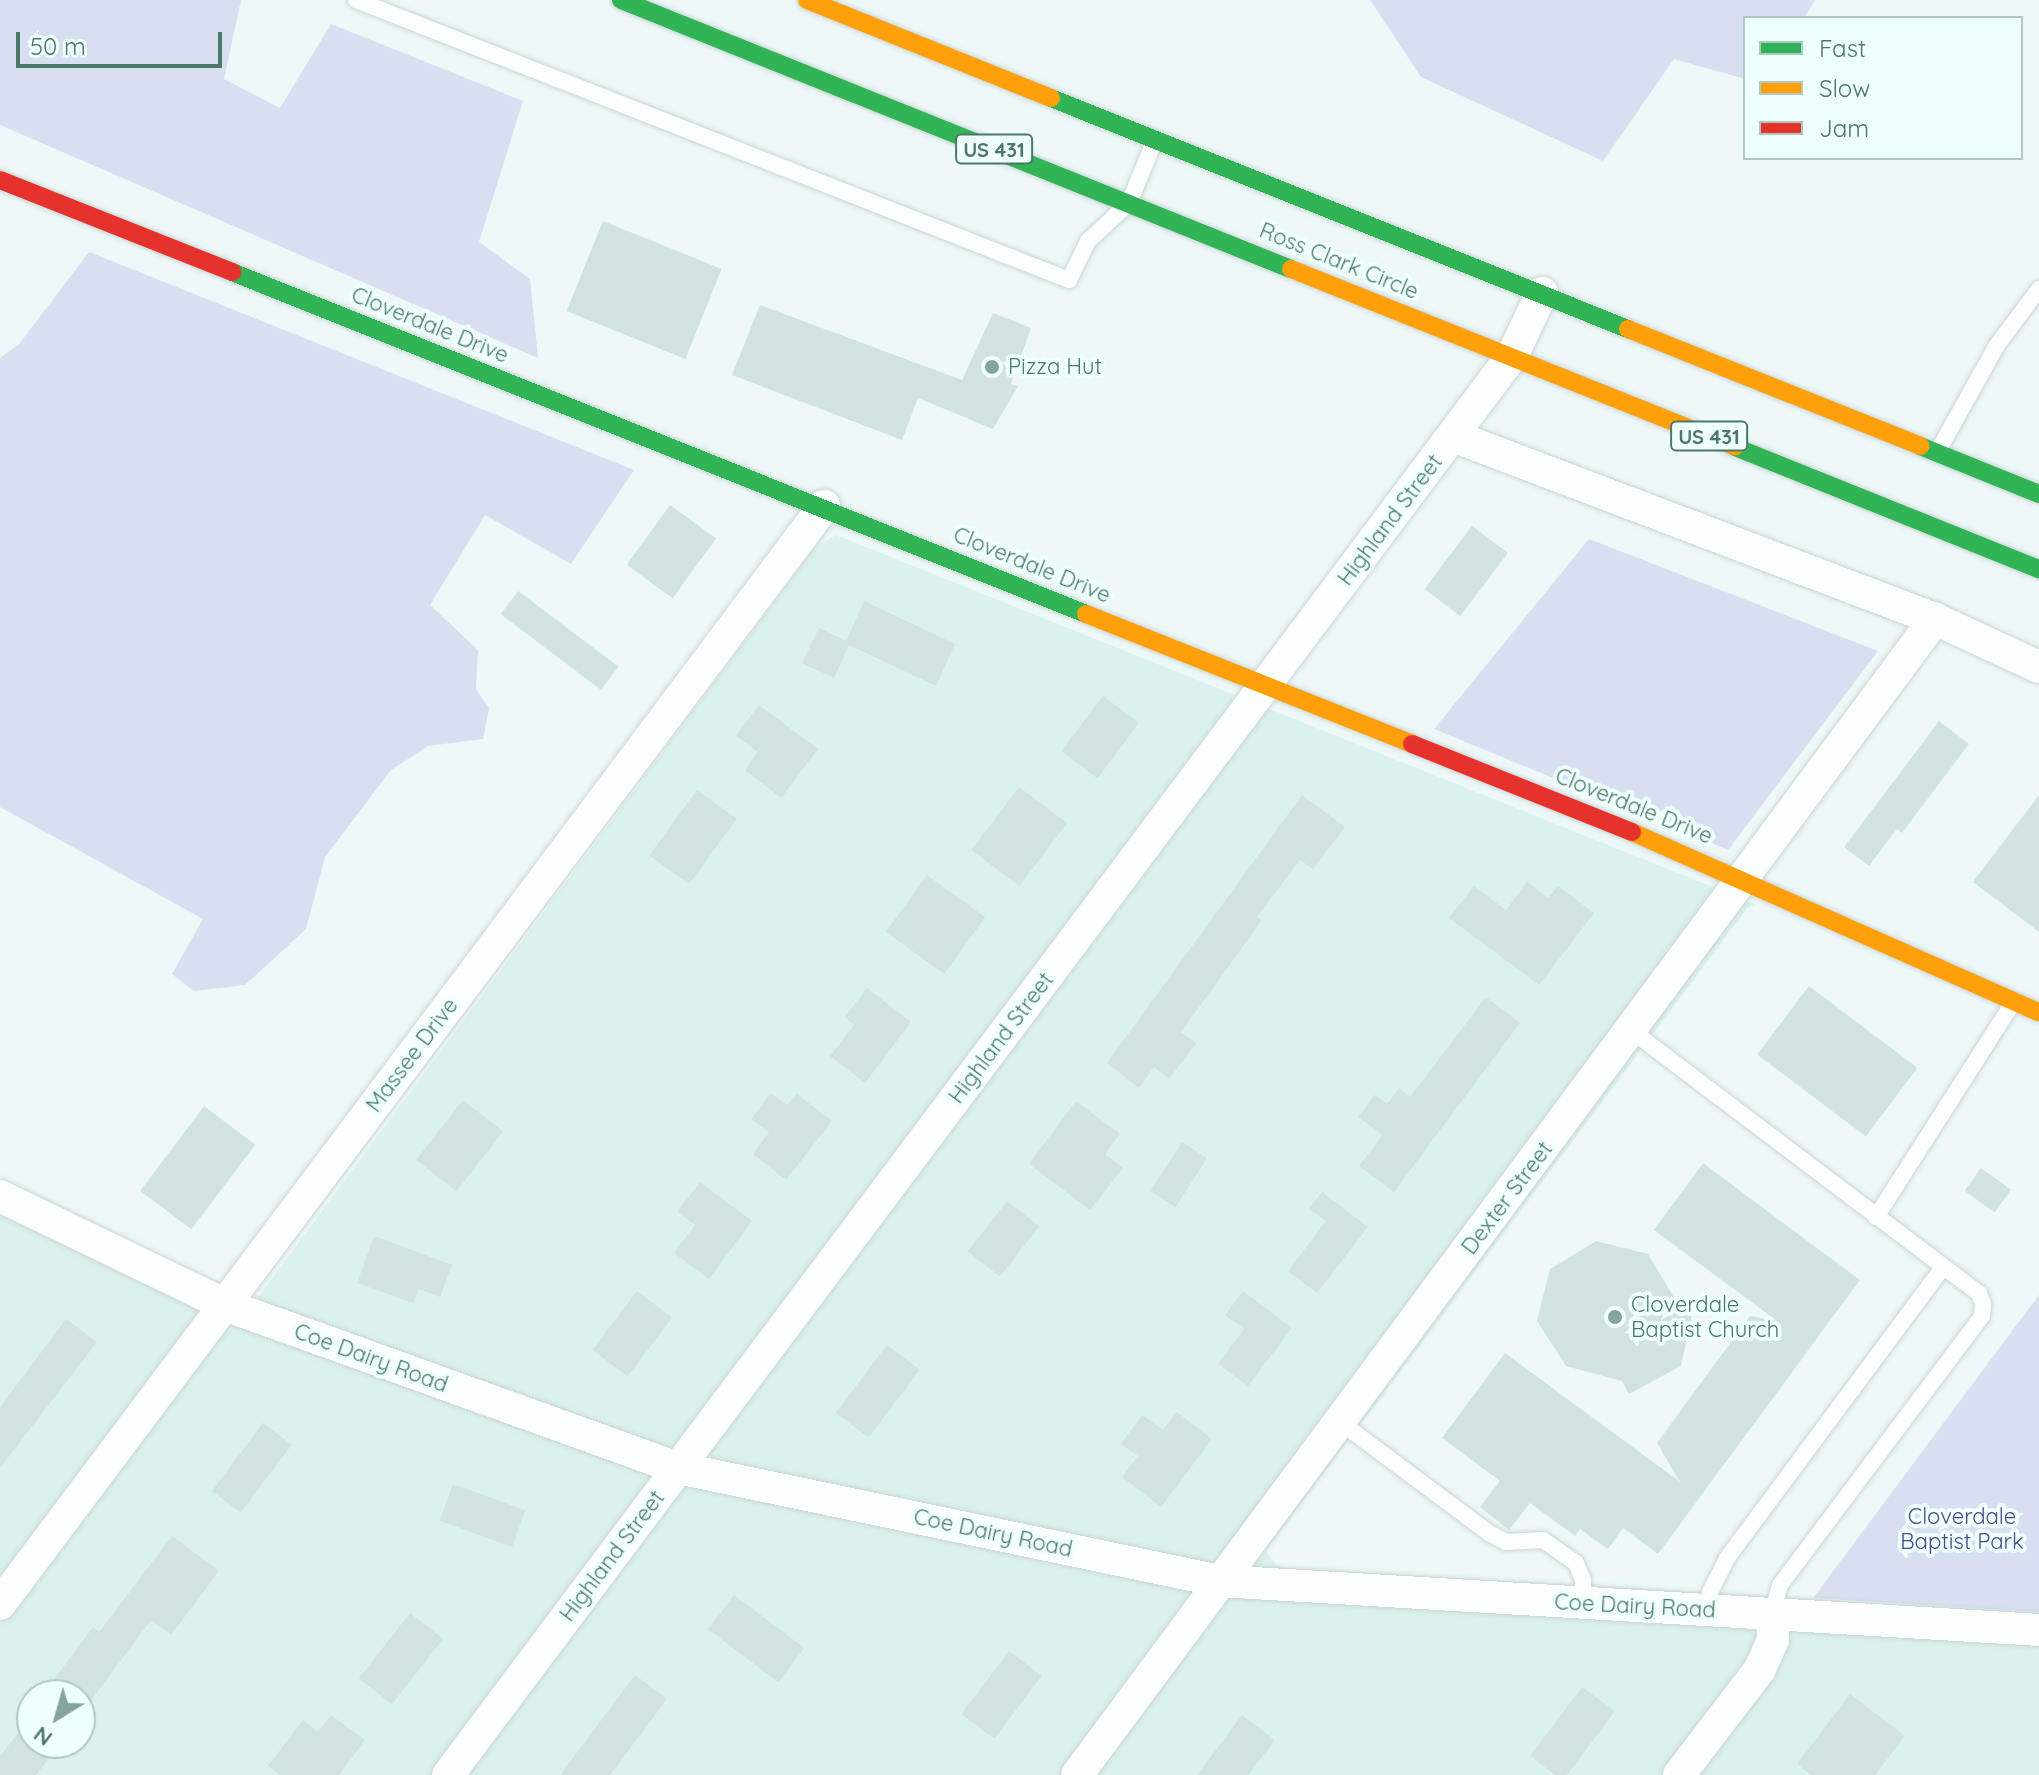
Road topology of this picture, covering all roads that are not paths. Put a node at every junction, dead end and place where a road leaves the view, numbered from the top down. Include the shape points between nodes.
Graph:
1 (356, 0) edge
2 (621, 0) edge
3 (807, 0) edge
4 (1155, 139) junction
5 (0, 180) edge
6 (1129, 203) junction
7 (2039, 289) edge
8 (1542, 293) junction
9 (1512, 356) junction
10 (1453, 436) junction
11 (1937, 452) junction
12 (1925, 477) dead end
13 (2039, 494) edge
14 (824, 506) junction
15 (2039, 569) edge
16 (1935, 619) junction
17 (2039, 667) edge
18 (1267, 685) junction
19 (1746, 877) junction
20 (2014, 1001) junction
21 (2039, 1012) edge
22 (1632, 1031) junction
23 (0, 1196) edge
24 (1876, 1217) junction
25 (1943, 1267) junction
26 (225, 1305) junction
27 (1340, 1422) junction
28 (678, 1468) junction
29 (1220, 1581) junction
30 (0, 1604) edge
31 (1583, 1604) junction
32 (1709, 1610) junction
33 (1772, 1614) junction
34 (2039, 1630) edge
35 (448, 1775) edge
36 (1077, 1775) edge
37 (1679, 1775) edge

1 - 6 lane via 1069,280 1088,241
2 - 6 main road, Ross Clark Circle / US 431
3 - 4 main road, Ross Clark Circle
4 - 6 lane
4 - 8 main road, Ross Clark Circle
5 - 14 main road, Cloverdale Drive
6 - 9 main road, Ross Clark Circle / US 431
7 - 11 lane via 1997,345
8 - 9 street, Highland Street
8 - 11 main road, Ross Clark Circle
9 - 10 street, Highland Street
9 - 15 main road, Ross Clark Circle / US 431 via 1910,509
10 - 16 street
10 - 18 street, Highland Street
11 - 12 main road
11 - 13 main road, Ross Clark Circle
14 - 18 main road, Cloverdale Drive
14 - 26 street, Massee Drive
16 - 17 street
16 - 19 street, Dexter Street
18 - 19 main road, Cloverdale Drive
18 - 28 street, Highland Street
19 - 20 main road, Cloverdale Drive
19 - 22 street, Dexter Street
20 - 21 main road, Cloverdale Drive
20 - 24 lane
22 - 24 lane
22 - 27 street, Dexter Street
23 - 26 street, Coe Dairy Road
24 - 25 lane
25 - 32 lane via 1727,1558 1710,1592
25 - 33 lane via 1979,1293 1982,1316 1780,1585
26 - 28 street, Coe Dairy Road
26 - 30 street, Massee Drive
27 - 29 street, Dexter Street
27 - 31 lane via 1489,1533 1506,1542 1543,1540 1576,1563
28 - 29 street, Coe Dairy Road
28 - 35 street, Highland Street
29 - 31 street, Coe Dairy Road
29 - 36 street, Dexter Street
31 - 32 street, Coe Dairy Road
32 - 33 street, Coe Dairy Road
33 - 34 street, Coe Dairy Road
33 - 37 street via 1773,1640 1760,1669

